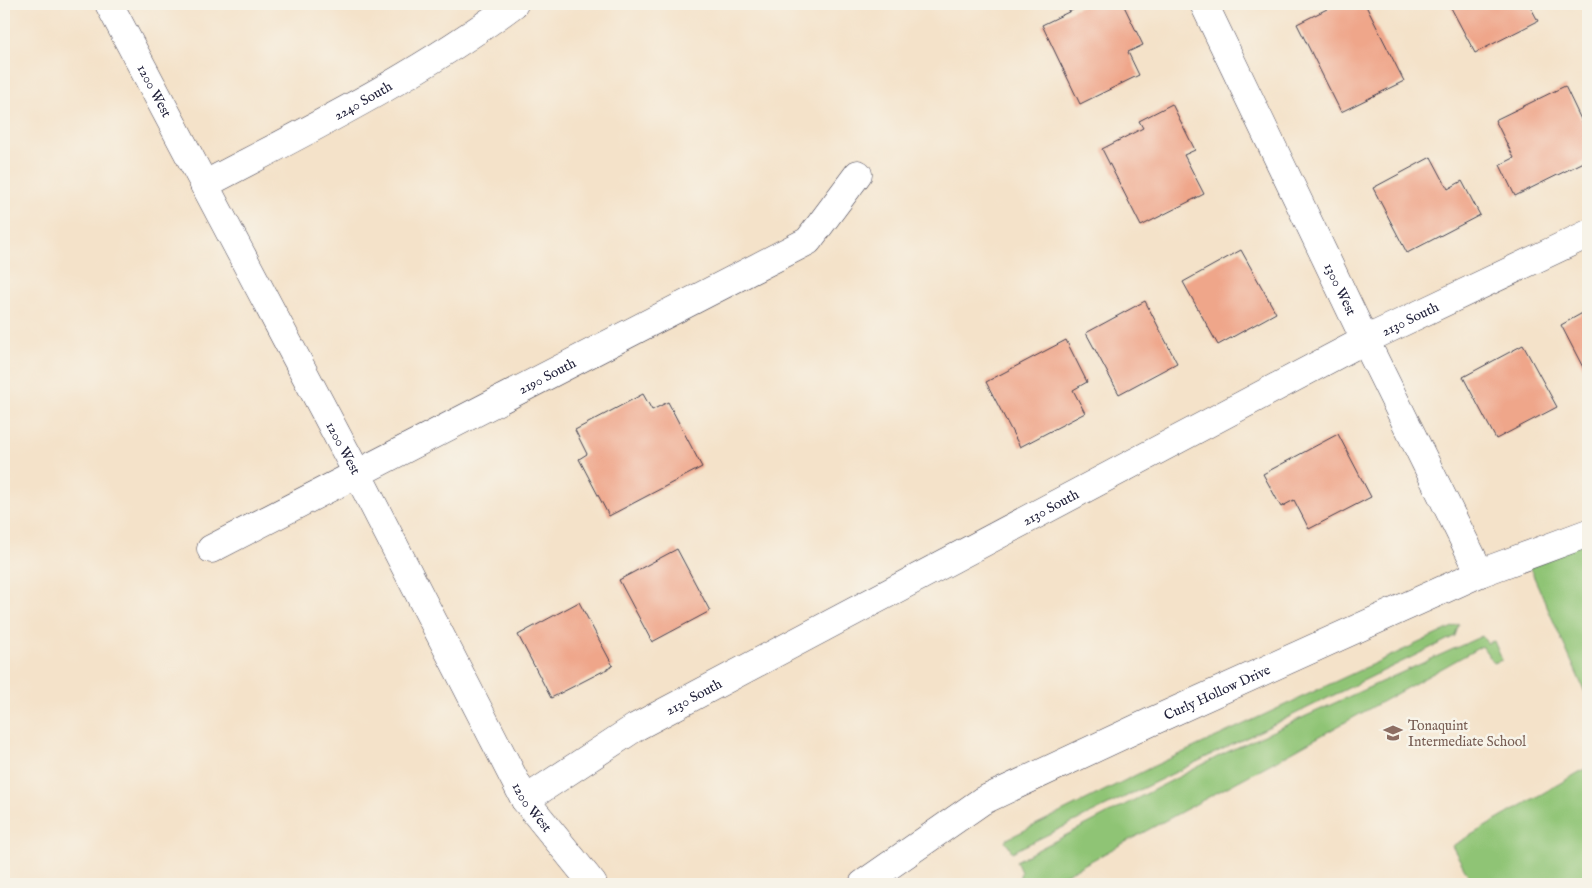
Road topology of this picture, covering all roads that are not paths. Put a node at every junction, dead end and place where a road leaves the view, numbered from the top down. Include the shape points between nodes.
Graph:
1 (109, 4) edge
2 (514, 4) edge
3 (1204, 4) edge
4 (858, 174) dead end
5 (204, 185) junction
6 (1588, 234) edge
7 (1365, 340) junction
8 (357, 473) junction
9 (1588, 533) edge
10 (211, 549) dead end
11 (1480, 574) junction
12 (525, 800) junction
13 (593, 884) edge
14 (863, 884) edge

1 - 5 street, 1200 West
2 - 5 street, 2240 South via 431,62
3 - 7 street, 1300 West
4 - 8 street, 2190 South via 808,241
5 - 8 street, 1200 West
6 - 7 street, 2130 South
7 - 11 street, 1300 West
7 - 12 street, 2130 South via 636,727
8 - 10 street, 2190 South
8 - 12 street, 1200 West
9 - 11 street, Curly Hollow Drive
11 - 14 street, Curly Hollow Drive via 982,801
12 - 13 street, 1200 West

